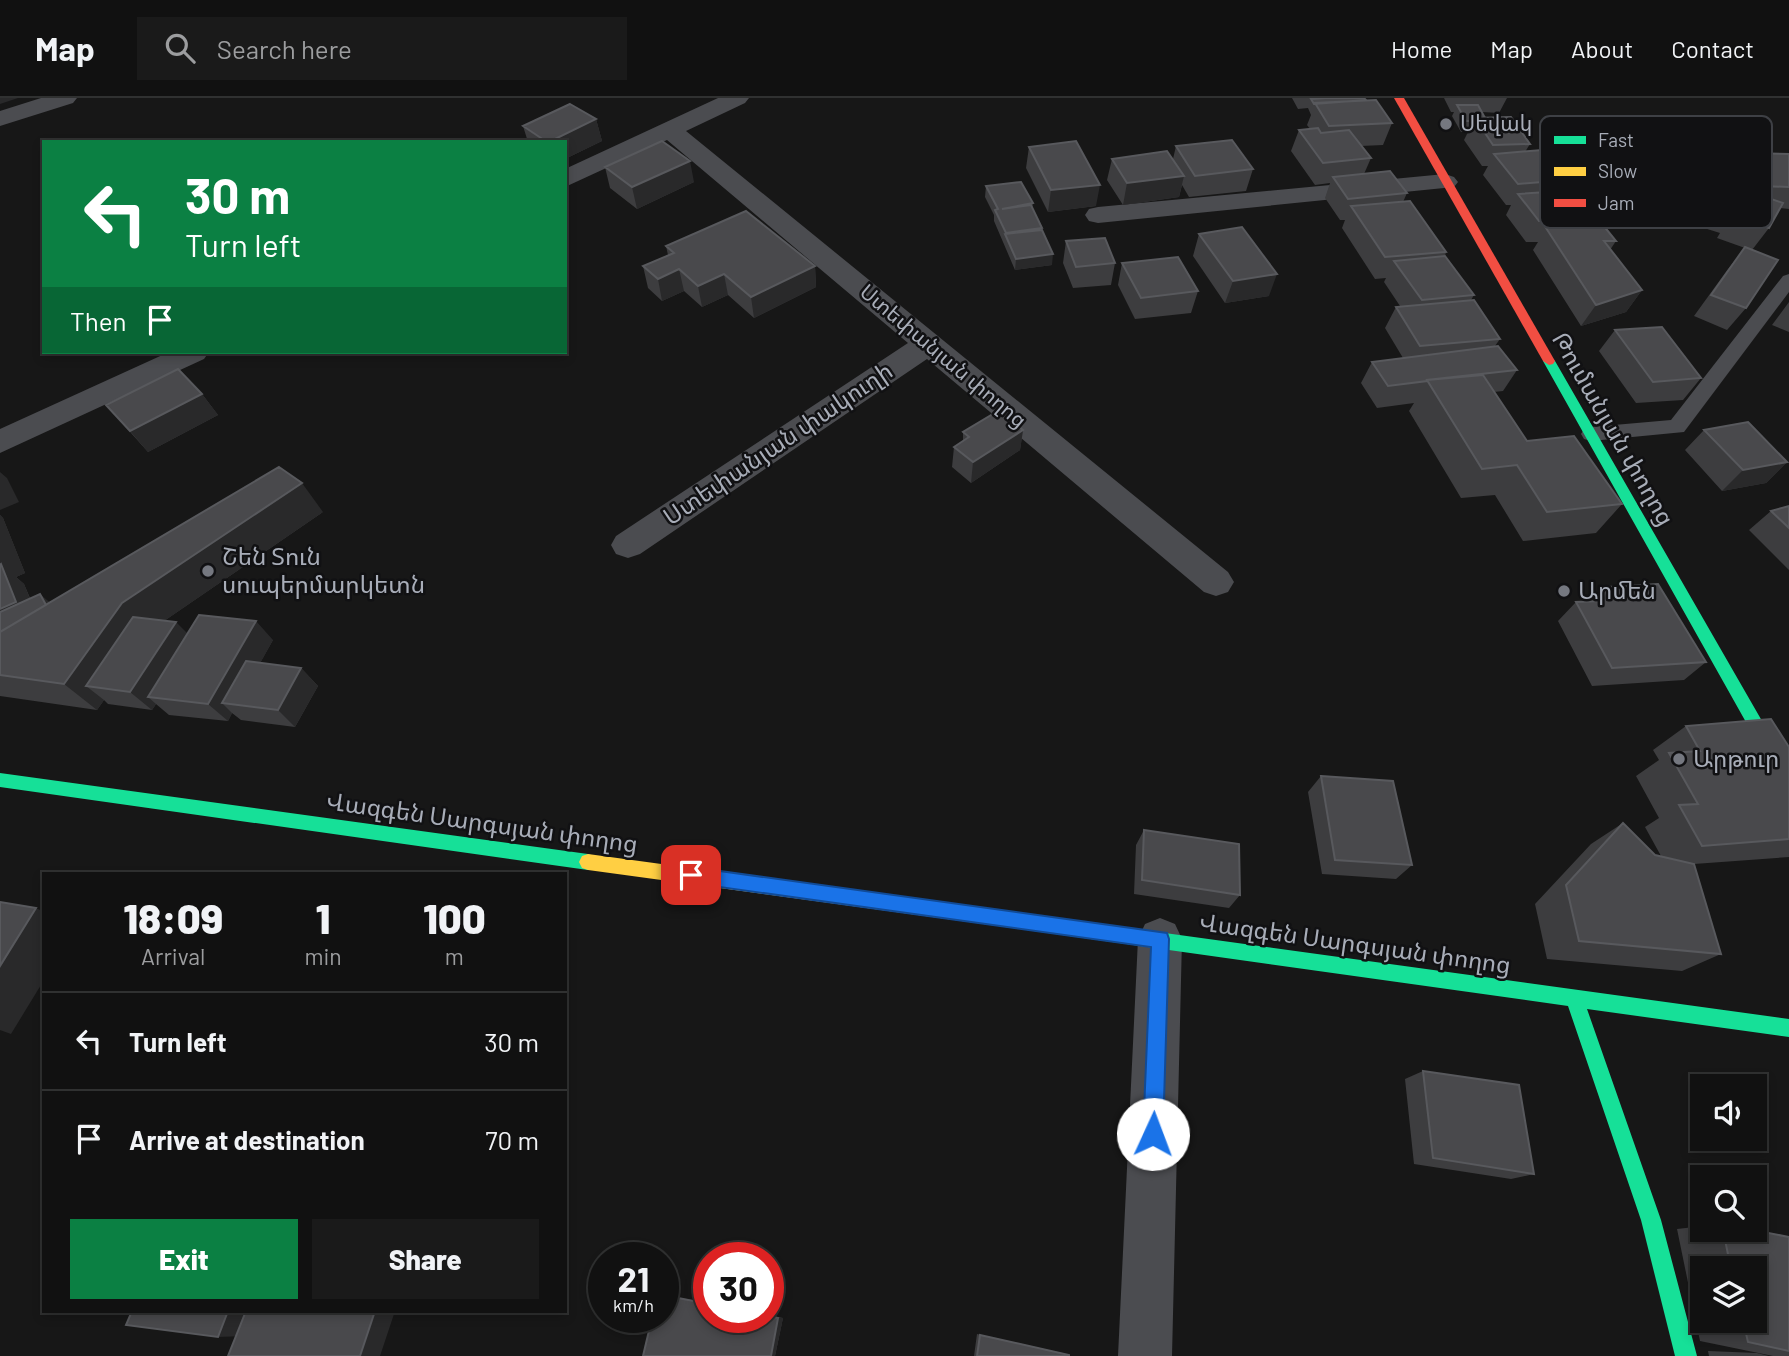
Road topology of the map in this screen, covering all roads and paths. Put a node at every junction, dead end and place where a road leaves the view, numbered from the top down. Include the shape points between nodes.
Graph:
1 (65, 98) edge
2 (737, 98) edge
3 (1399, 98) edge
4 (0, 119) edge
5 (669, 130) junction
6 (567, 177) edge
7 (1445, 182) junction
8 (1098, 215) dead end
9 (1789, 280) edge
10 (928, 344) junction
11 (190, 354) edge
12 (1591, 435) junction
13 (0, 442) edge
14 (628, 545) dead end
15 (1216, 582) dead end
16 (0, 780) edge
17 (1789, 783) edge
18 (1160, 939) junction
19 (1574, 998) junction
20 (1789, 1028) edge
21 (1145, 1356) edge
22 (1686, 1356) edge

1 - 4 street
2 - 5 street
3 - 7 main road, Թումանյան փողոց
5 - 6 street
5 - 10 street, Ստեփանյան փողոց
7 - 8 street
7 - 12 main road, Թումանյան փողոց
9 - 12 lane via 1677,427
10 - 14 street, Ստեփանյան փակուղի
10 - 15 street, Ստեփանյան փողոց
11 - 13 street
12 - 17 main road, Թումանյան փողոց
16 - 18 main road, Վազգեն Սարգսյան փողոց
18 - 19 main road, Վազգեն Սարգսյան փողոց
18 - 21 street
19 - 20 main road, Վազգեն Սարգսյան փողոց
19 - 22 main road via 1626,1144 1677,1310

